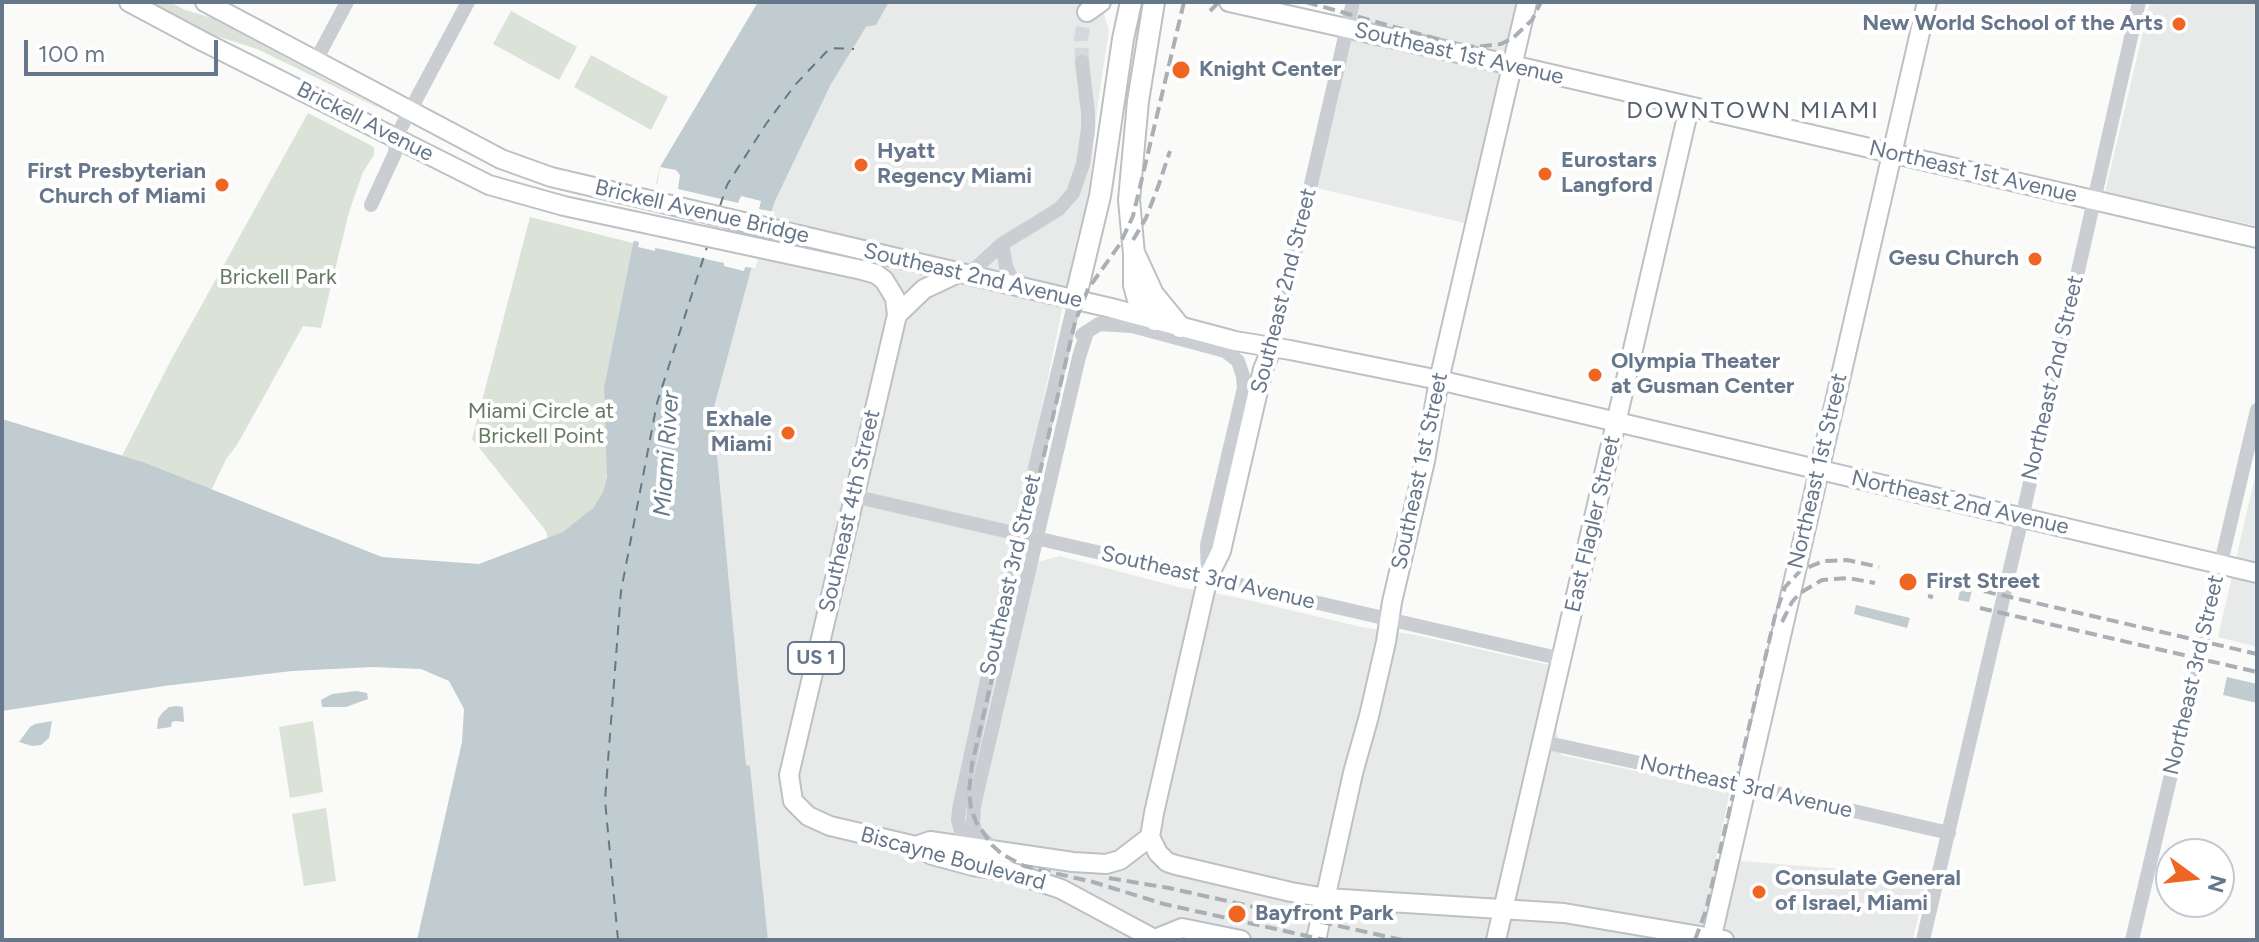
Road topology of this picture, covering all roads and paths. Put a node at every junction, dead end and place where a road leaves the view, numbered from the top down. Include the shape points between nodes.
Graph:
1 (129, 2) edge
2 (205, 2) edge
3 (347, 2) edge
4 (468, 2) edge
5 (1131, 2) edge
6 (1154, 2) edge
7 (1229, 2) edge
8 (1353, 2) edge
9 (1527, 2) edge
10 (1927, 2) edge
11 (2139, 2) edge
12 (1347, 28) junction
13 (315, 62) junction
14 (1082, 62) tunnel mouth
15 (1512, 65) junction
16 (1689, 108) junction
17 (409, 111) junction
18 (396, 137) junction
19 (1891, 153) junction
20 (570, 181) joint
21 (2093, 200) junction
22 (371, 205) dead end
23 (564, 206) joint
24 (2257, 238) edge
25 (835, 243) joint
26 (1002, 244) junction
27 (1134, 254) junction
28 (830, 263) joint
29 (963, 274) junction
30 (1016, 287) junction
31 (1075, 300) junction
32 (1111, 308) junction
33 (897, 315) junction
34 (1155, 320) junction
35 (1132, 326) junction
36 (1180, 327) junction
37 (1087, 332) junction
38 (1063, 344) junction
39 (1272, 348) junction
40 (1238, 361) joint
41 (1439, 380) junction
42 (2257, 410) edge
43 (1617, 422) junction
44 (1818, 470) junction
45 (853, 496) junction
46 (2022, 518) junction
47 (1019, 534) junction
48 (1038, 538) junction
49 (2220, 564) junction
50 (2257, 573) edge
51 (1208, 577) junction
52 (1389, 620) junction
53 (1562, 659) junction
54 (1543, 742) junction
55 (1746, 786) junction
56 (793, 801) joint
57 (1949, 833) junction
58 (1150, 837) junction
59 (916, 846) junction
60 (973, 847) junction
61 (994, 850) junction
62 (1008, 871) junction
63 (1326, 898) junction
64 (1504, 909) junction
65 (1715, 939) edge
66 (1156, 940) edge
67 (1241, 940) edge
68 (1316, 940) edge
69 (1496, 940) edge
70 (1923, 940) edge
71 (2132, 940) edge

1 - 18 main road, Brickell Avenue
2 - 13 main road, Brickell Avenue
3 - 13 street
4 - 17 street
5 - 31 highway via 1095,222
6 - 27 highway via 1129,200
7 - 12 main road, Southeast 1st Avenue
8 - 12 street, Southeast 2nd Street
9 - 15 main road, Southeast 1st Street
10 - 19 main road, Northeast 1st Street
11 - 21 street, Northeast 2nd Street
12 - 15 main road, Southeast 1st Avenue
12 - 39 street, Southeast 2nd Street
13 - 17 main road, Brickell Avenue
14 - 26 street via 1086,145 1073,193 1059,209
15 - 16 main road, Southeast 1st Avenue
15 - 41 main road, Southeast 1st Street
16 - 19 main road, Northeast 1st Avenue
16 - 43 main road, East Flagler Street
17 - 18 street
17 - 20 main road, Brickell Avenue via 501,159
18 - 22 street via 395,153
18 - 23 main road, Brickell Avenue via 489,185
19 - 21 main road, Northeast 1st Avenue
19 - 44 main road, Northeast 1st Street
20 - 25 main road, Brickell Avenue Bridge
21 - 24 main road, Northeast 1st Avenue
21 - 46 street, Northeast 2nd Street
23 - 28 main road, Brickell Avenue Bridge
25 - 29 main road, Southeast 2nd Avenue
26 - 29 street
26 - 30 street
27 - 34 highway via 1138,300
27 - 36 highway via 1153,294
28 - 33 main road, Southeast 2nd Avenue via 880,277 892,291
29 - 30 main road, Southeast 2nd Avenue
29 - 33 main road via 924,289
30 - 31 main road, Southeast 2nd Avenue
31 - 32 main road, Southeast 2nd Avenue
31 - 38 street, Southeast 3rd Street
32 - 34 main road, Southeast 2nd Avenue
32 - 35 street, Southeast 2nd Avenue
33 - 45 main road, Southeast 4th Street / US 1
34 - 36 main road, Southeast 2nd Avenue
35 - 37 street, Southeast 2nd Avenue via 1099,324
35 - 40 street, Southeast 2nd Avenue via 1225,351
36 - 39 main road, Southeast 2nd Avenue
37 - 38 street, Southeast 2nd Avenue
37 - 48 street, Southeast 3rd Street
38 - 47 street, Southeast 3rd Street
39 - 41 main road, Southeast 2nd Avenue
39 - 51 main road, Southeast 2nd Street via 1221,551
40 - 51 street, Southeast 2nd Street via 1244,388 1207,545
41 - 43 main road, Southeast 2nd Avenue
41 - 52 main road, Southeast 1st Street
42 - 49 street, Northeast 3rd Street
43 - 44 main road, Northeast 2nd Avenue
43 - 53 main road, East Flagler Street
44 - 46 main road, Northeast 2nd Avenue
44 - 55 main road, Northeast 1st Street
45 - 47 street, Southeast 3rd Avenue
45 - 56 main road, Southeast 4th Street / US 1 via 789,775
46 - 49 main road, Northeast 2nd Avenue
46 - 57 street, Northeast 2nd Street
47 - 48 street, Southeast 3rd Avenue
47 - 60 street, Southeast 3rd Street via 959,809 961,831
48 - 51 street, Southeast 3rd Avenue
48 - 61 street, Southeast 3rd Street via 974,806 976,833
49 - 50 main road, Northeast 2nd Avenue
49 - 71 street, Northeast 3rd Street
51 - 52 street, Southeast 3rd Avenue
51 - 58 main road, Southeast 2nd Street
52 - 53 street, Southeast 3rd Avenue
52 - 63 main road, Southeast 1st Street
53 - 54 main road, East Flagler Street
54 - 55 street, Northeast 3rd Avenue
54 - 64 main road, East Flagler Street
55 - 57 street, Northeast 3rd Avenue
55 - 65 main road, Northeast 1st Street
56 - 59 main road, Biscayne Boulevard / US 1 via 808,816 830,826
57 - 70 street, Northeast 2nd Street
58 - 61 main road via 1106,864
58 - 63 main road via 1163,859 1176,865
59 - 60 main road via 930,841
59 - 62 main road, Biscayne Boulevard / US 1 via 932,855
60 - 61 main road
60 - 62 main road
62 - 66 main road, Biscayne Boulevard / US 1 via 1061,889
63 - 64 main road
63 - 68 main road, Southeast 1st Street
64 - 65 main road via 1579,915
64 - 69 main road, East Flagler Street
66 - 67 main road via 1182,928

